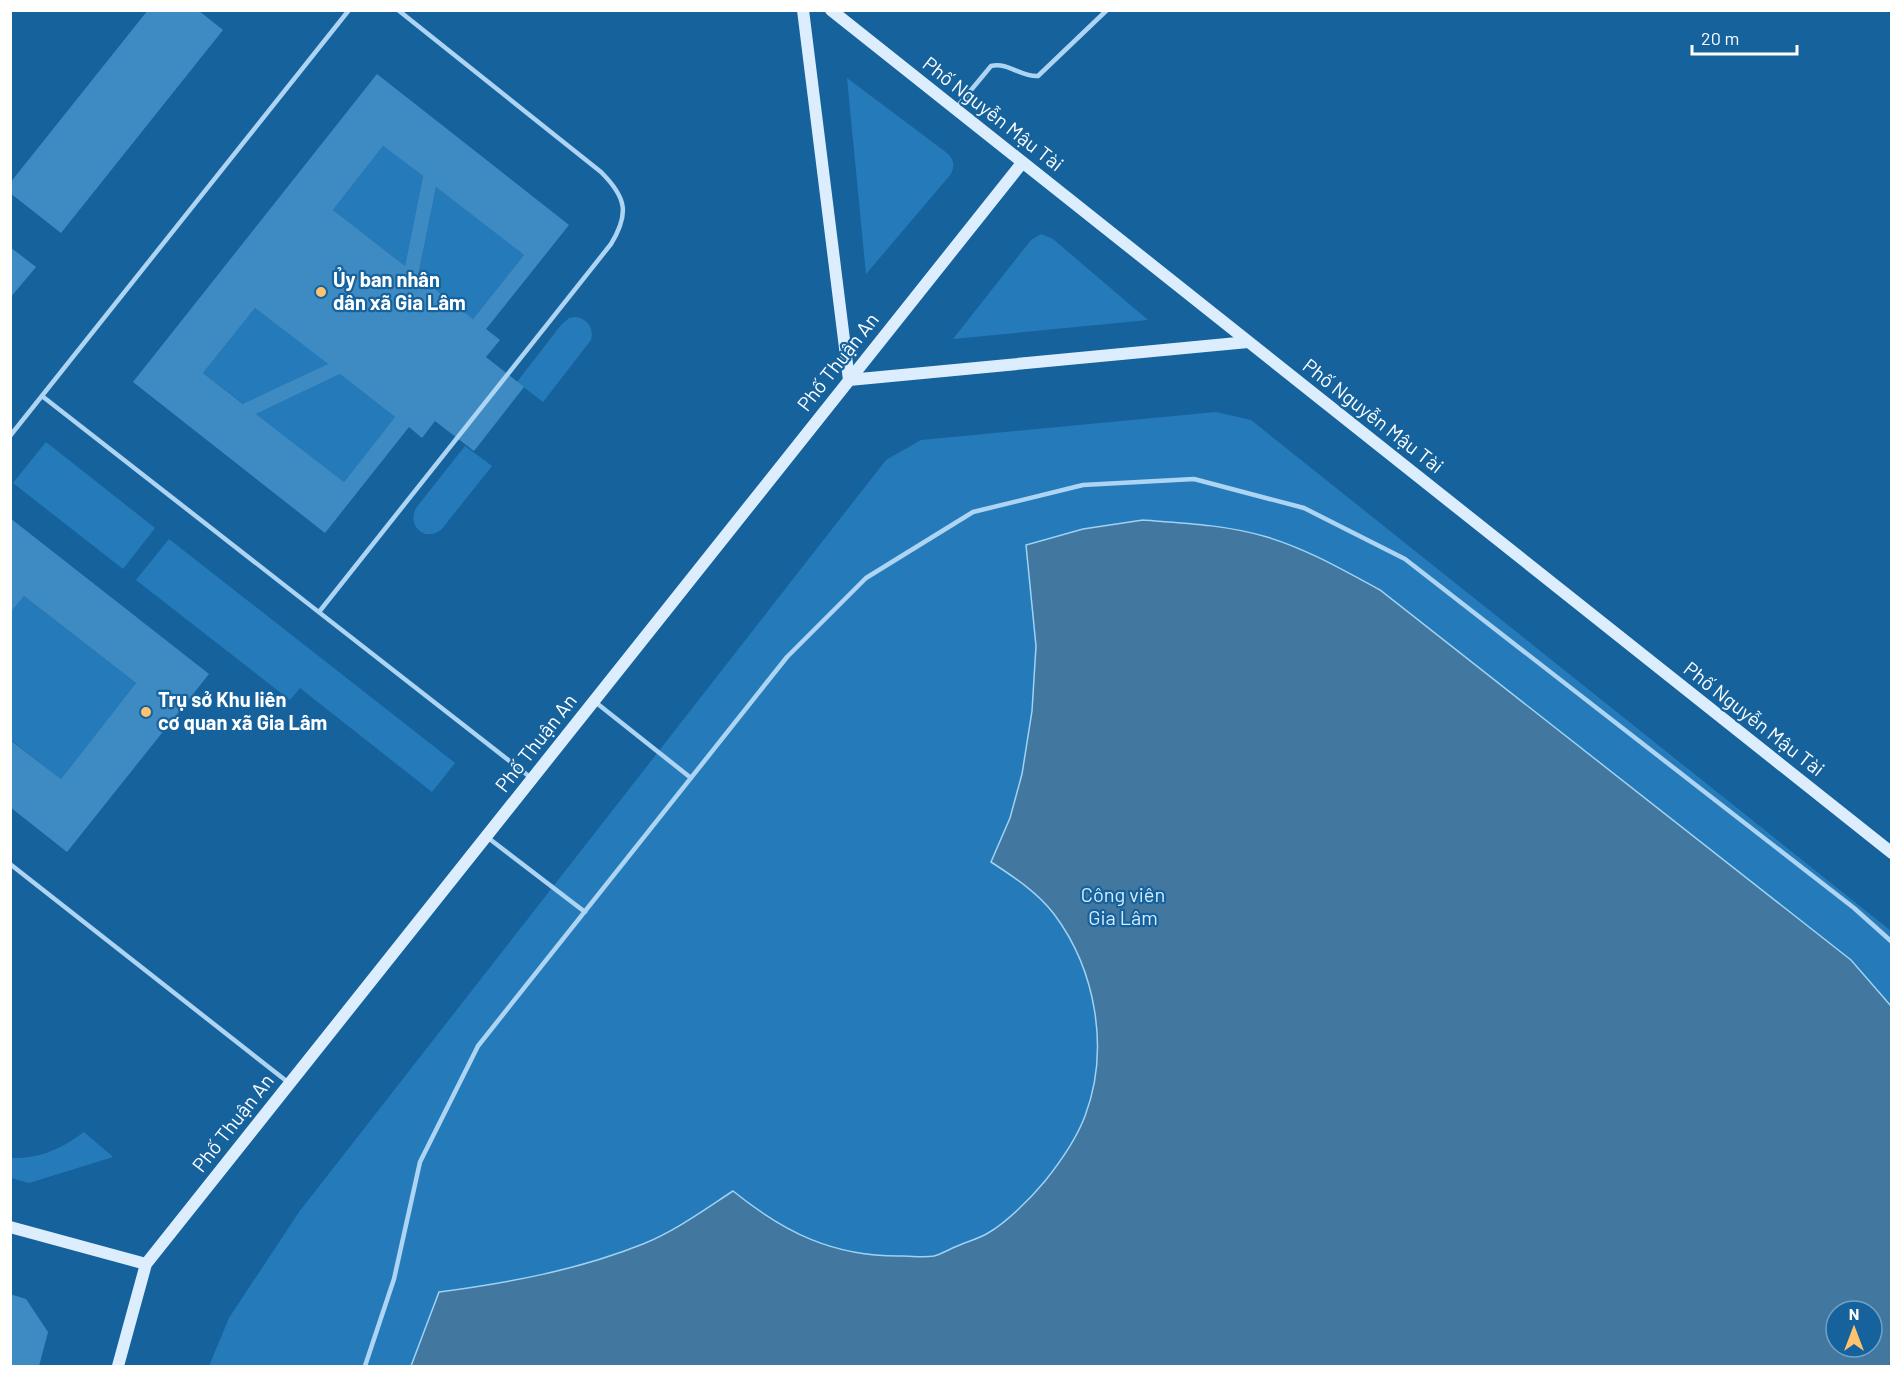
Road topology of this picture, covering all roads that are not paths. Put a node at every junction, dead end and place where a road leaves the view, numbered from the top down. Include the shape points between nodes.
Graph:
1 (348, 10) edge
2 (398, 10) edge
3 (803, 10) edge
4 (831, 10) edge
5 (1107, 10) edge
6 (956, 109) junction
7 (1022, 162) junction
8 (1248, 342) junction
9 (849, 380) junction
10 (42, 396) junction
11 (10, 436) edge
12 (319, 612) junction
13 (594, 701) junction
14 (691, 778) junction
15 (532, 779) junction
16 (487, 837) junction
17 (1892, 853) edge
18 (10, 864) edge
19 (585, 912) junction
20 (1892, 942) edge
21 (290, 1083) junction
22 (10, 1227) edge
23 (146, 1264) junction
24 (118, 1366) edge
25 (365, 1366) edge

1 - 10 lane
2 - 12 lane via 602,172 622,199 624,214 611,244
3 - 9 street
4 - 6 street, Phố Nguyễn Mậu Tài
5 - 6 lane via 1038,76 1022,74 1008,66 991,66
6 - 7 street, Phố Nguyễn Mậu Tài
7 - 8 street, Phố Nguyễn Mậu Tài
7 - 9 street, Phố Thuận An
8 - 9 street
8 - 17 street, Phố Nguyễn Mậu Tài
9 - 13 street, Phố Thuận An
10 - 11 lane
10 - 12 lane
12 - 15 lane
13 - 14 lane
13 - 15 street, Phố Thuận An
14 - 19 lane
14 - 20 lane via 787,657 866,578 974,512 1083,485 1194,479 1304,508 1405,559
15 - 16 street, Phố Thuận An
16 - 19 lane
16 - 21 street, Phố Thuận An
18 - 21 lane
19 - 25 lane via 478,1046 420,1162 394,1279
21 - 23 street, Phố Thuận An
22 - 23 street
23 - 24 street, Phố Thuận An

